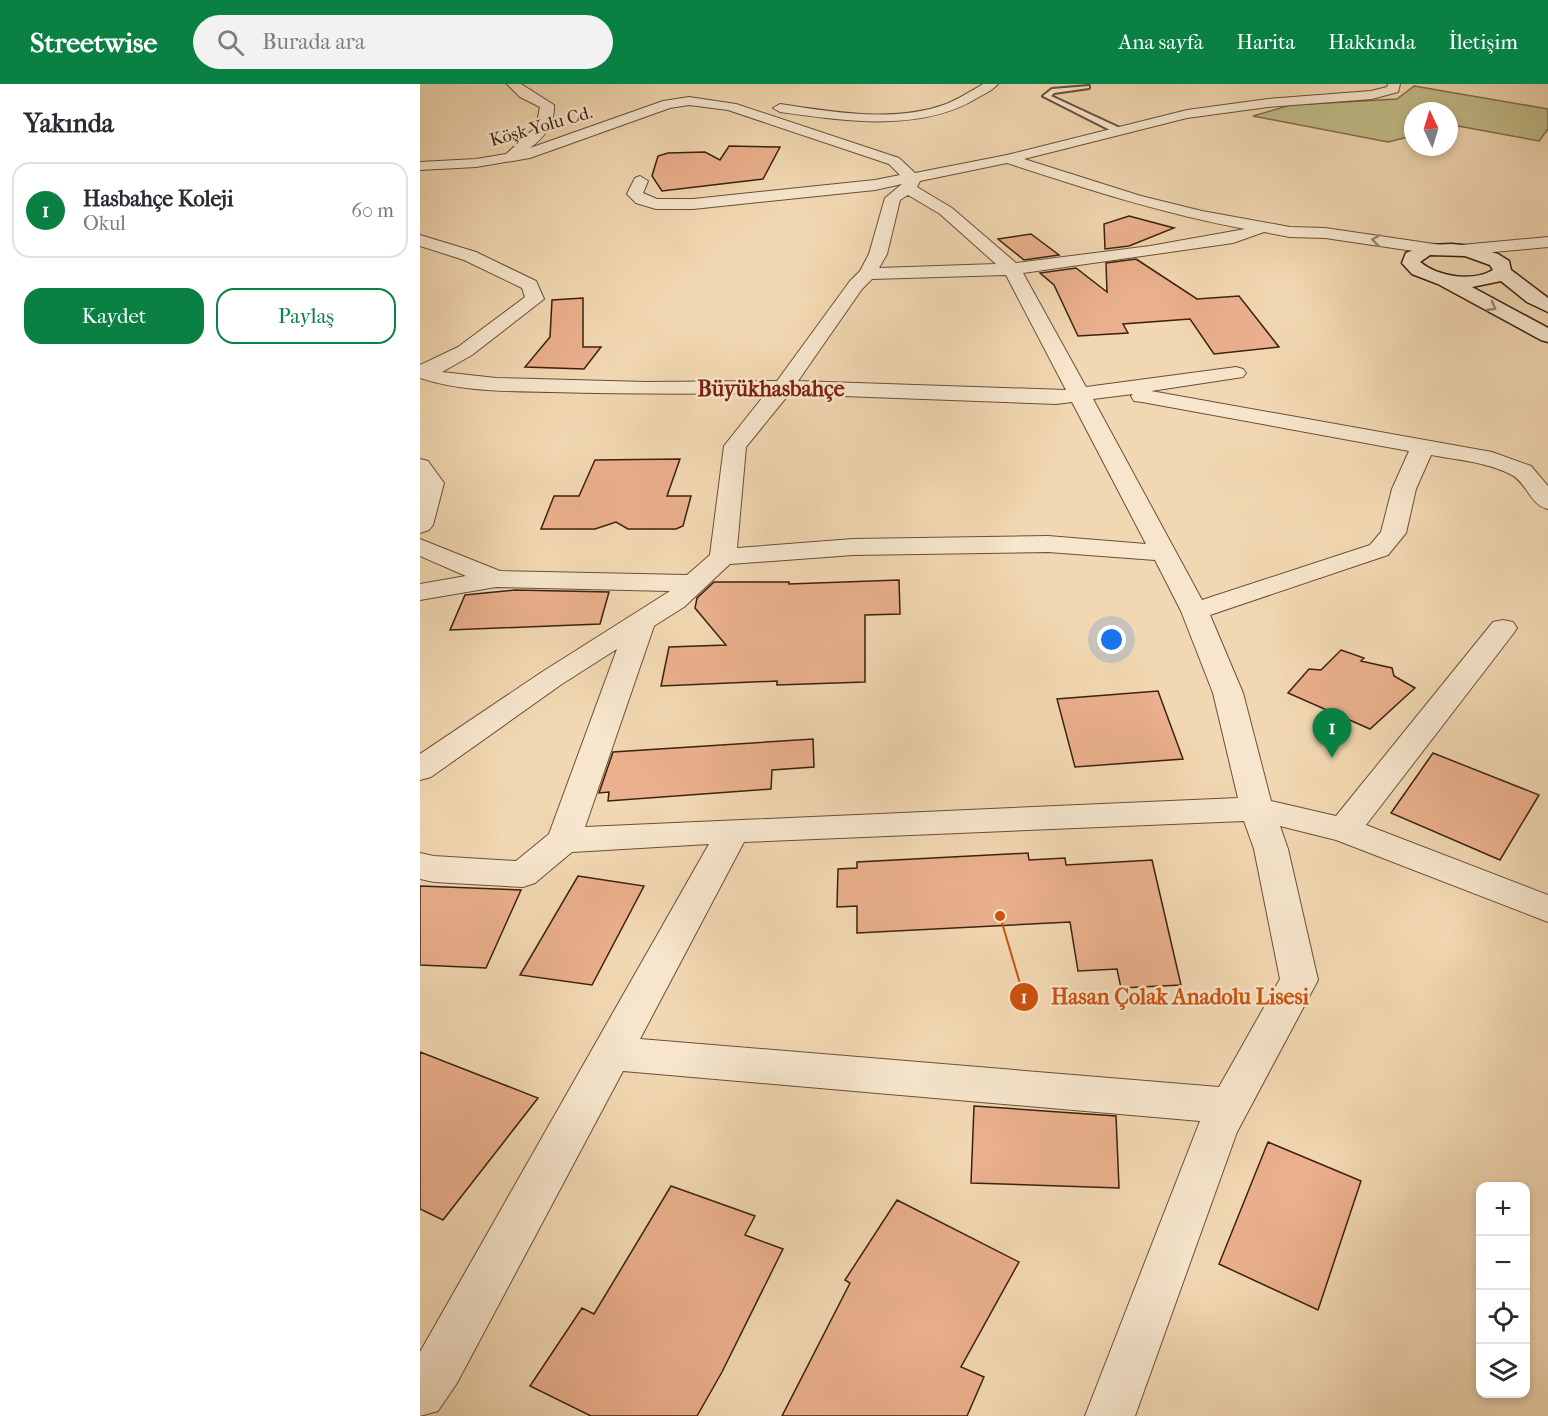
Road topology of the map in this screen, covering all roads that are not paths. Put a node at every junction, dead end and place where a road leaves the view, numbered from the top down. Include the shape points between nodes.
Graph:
1 (513, 84) edge
2 (992, 84) edge
3 (1394, 84) edge
4 (1087, 87) dead end
5 (731, 107) junction
6 (1119, 131) junction
7 (1007, 159) junction
8 (501, 160) junction
9 (420, 166) edge
10 (640, 181) dead end
11 (910, 184) junction
12 (946, 211) junction
13 (888, 213) junction
14 (1268, 228) junction
15 (1290, 232) junction
16 (420, 240) edge
17 (1548, 242) edge
18 (1434, 249) junction
19 (1461, 250) junction
20 (1366, 256) dead end
21 (1397, 265) dead end
22 (1522, 265) dead end
23 (1012, 269) junction
24 (1418, 270) junction
25 (1502, 271) junction
26 (867, 274) junction
27 (1442, 278) junction
28 (1548, 306) edge
29 (1548, 336) edge
30 (1236, 373) dead end
31 (426, 379) edge
32 (783, 387) junction
33 (1115, 391) junction
34 (1080, 396) junction
35 (1422, 448) junction
36 (420, 466) edge
37 (1548, 502) edge
38 (420, 525) edge
39 (420, 547) edge
40 (1164, 553) junction
41 (723, 557) junction
42 (496, 579) junction
43 (694, 583) junction
44 (420, 592) edge
45 (1195, 611) junction
46 (641, 622) junction
47 (1503, 628) dead end
48 (420, 769) edge
49 (1257, 809) junction
50 (1344, 830) junction
51 (733, 831) junction
52 (564, 840) junction
53 (420, 866) edge
54 (1548, 909) edge
55 (610, 1053) junction
56 (1231, 1106) junction
57 (420, 1392) edge
58 (1110, 1416) edge

1 - 8 street via 547,105 549,114 543,128
2 - 5 street via 959,103 913,114 853,116 761,105
3 - 6 street via 1393,89 1372,95 1214,110
4 - 6 lane via 1053,91 1046,96
5 - 8 street, Köşk Yolu Cd. via 700,101 668,104
5 - 11 street via 894,161
6 - 7 street
7 - 11 street via 965,166
7 - 14 street via 1135,199
8 - 9 street, Köşk Yolu Cd.
10 - 11 street via 635,194 656,204
11 - 12 street
11 - 13 street via 893,198
12 - 13 street
12 - 23 street
13 - 26 street via 878,254
14 - 15 street
14 - 23 street via 1233,238
18 -> 15 street via 1325,233
15 - 20 street via 1313,243
16 - 31 street via 470,256 530,285 535,299
17 - 19 street
18 - 19 street
18 - 24 street via 1412,257 1411,263
19 - 25 street via 1493,259
21 - 24 street
22 - 25 street
23 - 26 street
23 - 34 street
24 - 27 street
25 - 27 street via 1494,278 1479,280
25 - 28 street
26 - 32 street
27 -> 29 street
30 - 33 street
31 - 32 street via 567,387
32 - 34 street
32 - 41 street via 735,446
33 - 34 street
33 - 35 street
34 - 40 street
35 - 37 street via 1492,459 1522,471
35 - 45 street via 1404,489 1393,533 1379,550
36 - 38 street via 432,483
39 - 42 street
40 - 41 street via 1048,544 853,547
40 - 45 street
41 - 43 street
42 - 43 street
42 - 44 street
43 - 46 street
45 - 49 street via 1228,693
46 - 48 street
46 - 52 street
47 - 50 street
49 - 50 street
49 - 51 street
49 - 56 street via 1271,849 1299,980
50 - 54 street
51 - 52 street
51 - 55 street
52 - 53 street via 523,874
55 - 56 street
55 - 57 street via 440,1366
56 - 58 street via 1218,1128

